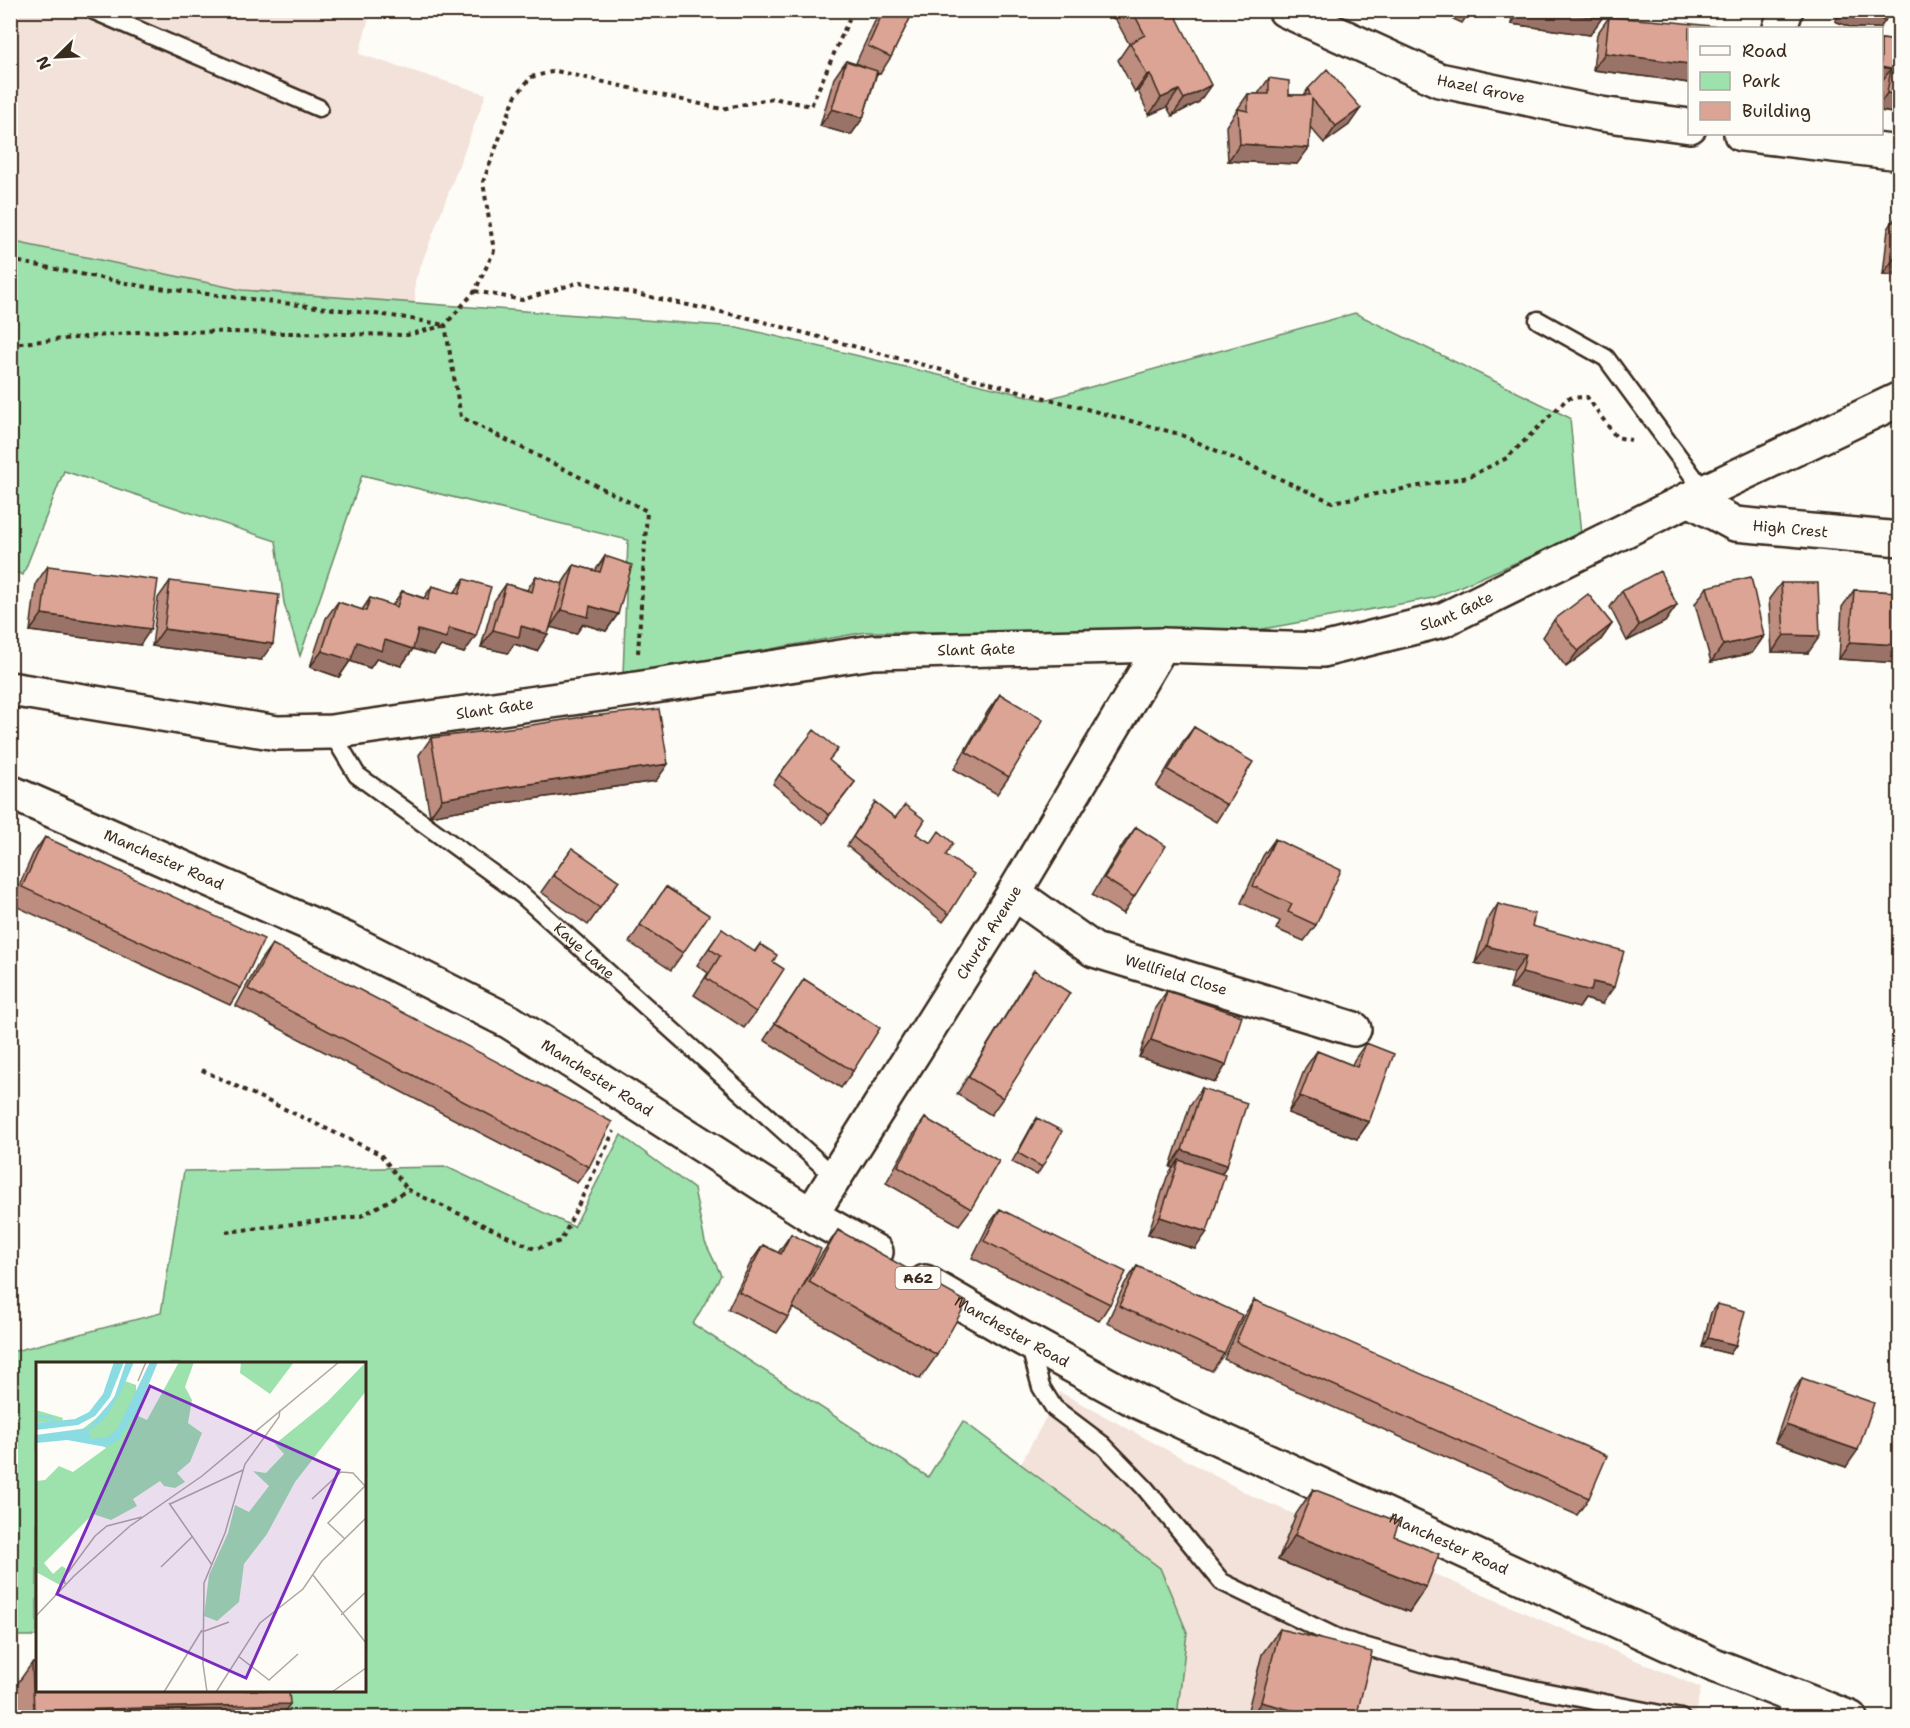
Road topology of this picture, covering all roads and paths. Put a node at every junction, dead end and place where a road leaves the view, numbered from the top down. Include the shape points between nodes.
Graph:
1 (92, 10) edge
2 (853, 10) edge
3 (1285, 10) edge
4 (1786, 10) edge
5 (1780, 27) edge
6 (319, 108) dead end
7 (1688, 126) edge
8 (1760, 135) edge
9 (1899, 153) edge
10 (10, 260) edge
11 (475, 291) junction
12 (1538, 320) dead end
13 (445, 325) junction
14 (10, 344) edge
15 (1899, 399) edge
16 (1671, 446) junction
17 (1696, 495) junction
18 (1899, 539) edge
19 (1162, 645) junction
20 (10, 689) edge
21 (636, 689) junction
22 (332, 732) junction
23 (10, 792) edge
24 (1014, 893) junction
25 (1354, 1029) dead end
26 (202, 1070) dead end
27 (630, 1098) junction
28 (835, 1177) junction
29 (408, 1190) junction
30 (811, 1215) junction
31 (226, 1232) dead end
32 (1029, 1342) junction
33 (1793, 1708) edge
34 (1681, 1718) edge
35 (1850, 1718) edge

1 - 6 lane
2 - 11 path via 811,106 773,98 722,109 556,71 531,77 515,96 483,182 494,251
3 - 7 street, Hazel Grove via 1439,80 1601,114
4 - 5 street
8 - 9 street
10 - 13 path via 141,286
11 - 13 path
11 - 16 path via 522,300 580,282 749,318 1179,434 1332,502 1468,477 1507,458 1568,398 1587,397 1616,437
12 - 16 lane via 1606,358
13 - 14 path via 407,335 172,331
13 - 21 path via 461,417 647,511
15 - 17 street, Slant Gate
16 - 17 lane
17 - 18 street, High Crest via 1735,524
17 - 19 street, Slant Gate via 1443,620 1323,650
19 - 21 street, Slant Gate via 873,652
19 - 24 street, Church Avenue
20 - 22 street, Slant Gate via 277,733
21 - 22 street, Slant Gate
22 - 28 lane, Kaye Lane via 357,775 522,895
23 - 27 street, Manchester Road / A62 via 345,939 510,1022
24 - 25 street, Wellfield Close via 1094,950
24 - 28 street, Church Avenue
26 - 29 path via 380,1154
27 - 29 path via 561,1241 535,1249
27 - 30 street, Manchester Road / A62
28 - 30 street, Church Avenue
29 - 31 path via 361,1216
30 - 32 street, Manchester Road / A62
32 - 33 street, Manchester Road / A62 via 1161,1412 1714,1665
32 - 34 lane via 1041,1387 1053,1408 1103,1445 1144,1487 1222,1582 1340,1640 1506,1683
33 - 35 street, Manchester Road / A62

